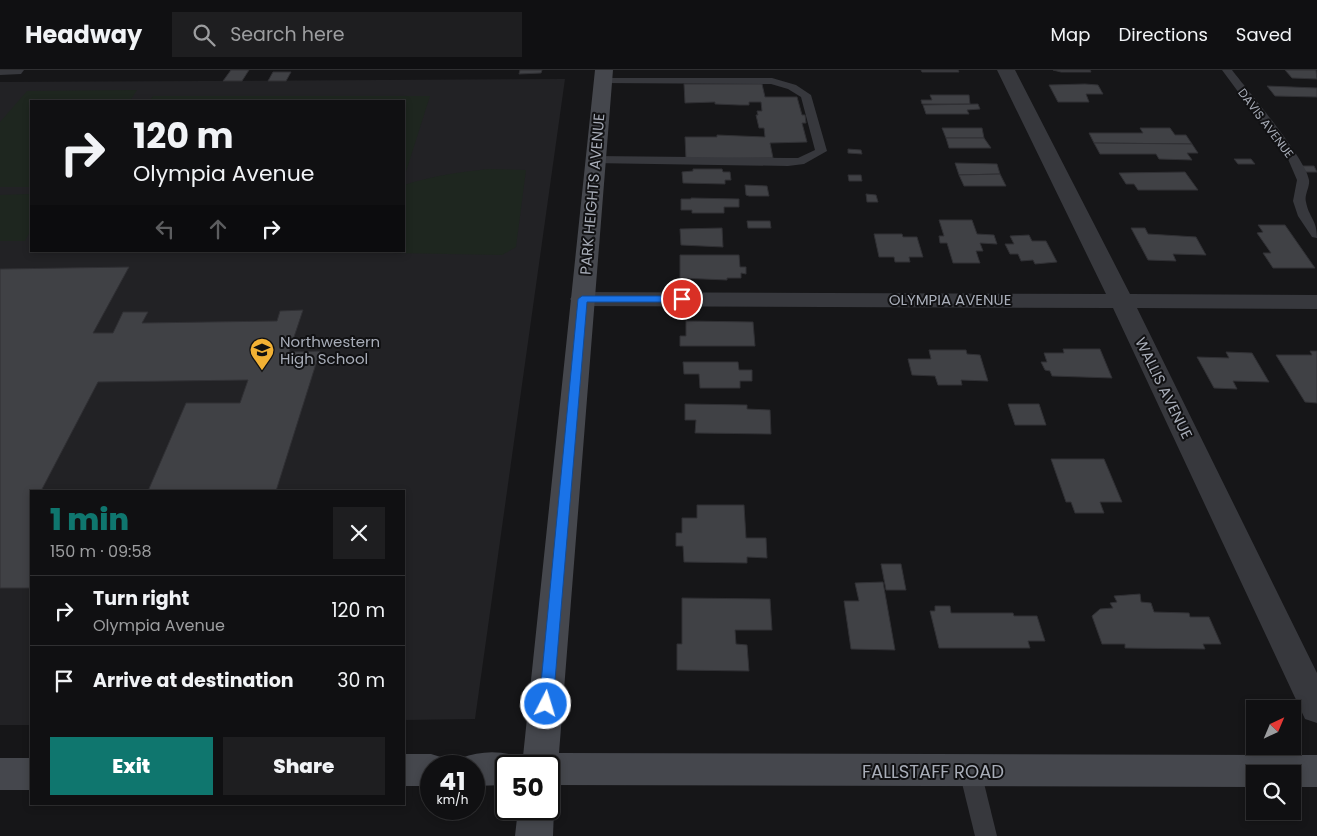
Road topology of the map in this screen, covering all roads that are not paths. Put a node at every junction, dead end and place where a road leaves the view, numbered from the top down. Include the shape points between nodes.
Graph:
1 (0, 70) edge
2 (15, 70) edge
3 (1006, 70) edge
4 (1227, 70) edge
5 (603, 76) edge
6 (595, 160) junction
7 (1317, 234) edge
8 (582, 299) junction
9 (1121, 300) junction
10 (1317, 302) edge
11 (1317, 708) edge
12 (541, 755) edge
13 (560, 769) edge
14 (405, 770) edge
15 (420, 770) edge
16 (970, 771) junction
17 (1317, 772) edge
18 (0, 774) edge
19 (30, 774) edge
20 (535, 820) edge
21 (534, 836) edge
22 (986, 836) edge

1 - 2 street
3 - 9 street, WALLIS AVENUE
4 - 7 lane, DAVIS AVENUE via 1294,159 1302,180 1299,201 1304,216
5 - 6 main road, PARK HEIGHTS AVENUE
5 - 6 lane via 772,82 792,87 806,95 821,151 806,159 788,162
6 - 8 main road, PARK HEIGHTS AVENUE
8 - 9 street, OLYMPIA AVENUE
8 - 12 main road, PARK HEIGHTS AVENUE
9 - 10 street, OLYMPIA AVENUE
9 - 11 street, WALLIS AVENUE
13 - 16 main road, FALLSTAFF ROAD
14 - 15 main road
16 - 17 main road, FALLSTAFF ROAD
16 - 22 lane
18 - 19 main road
20 - 21 main road

